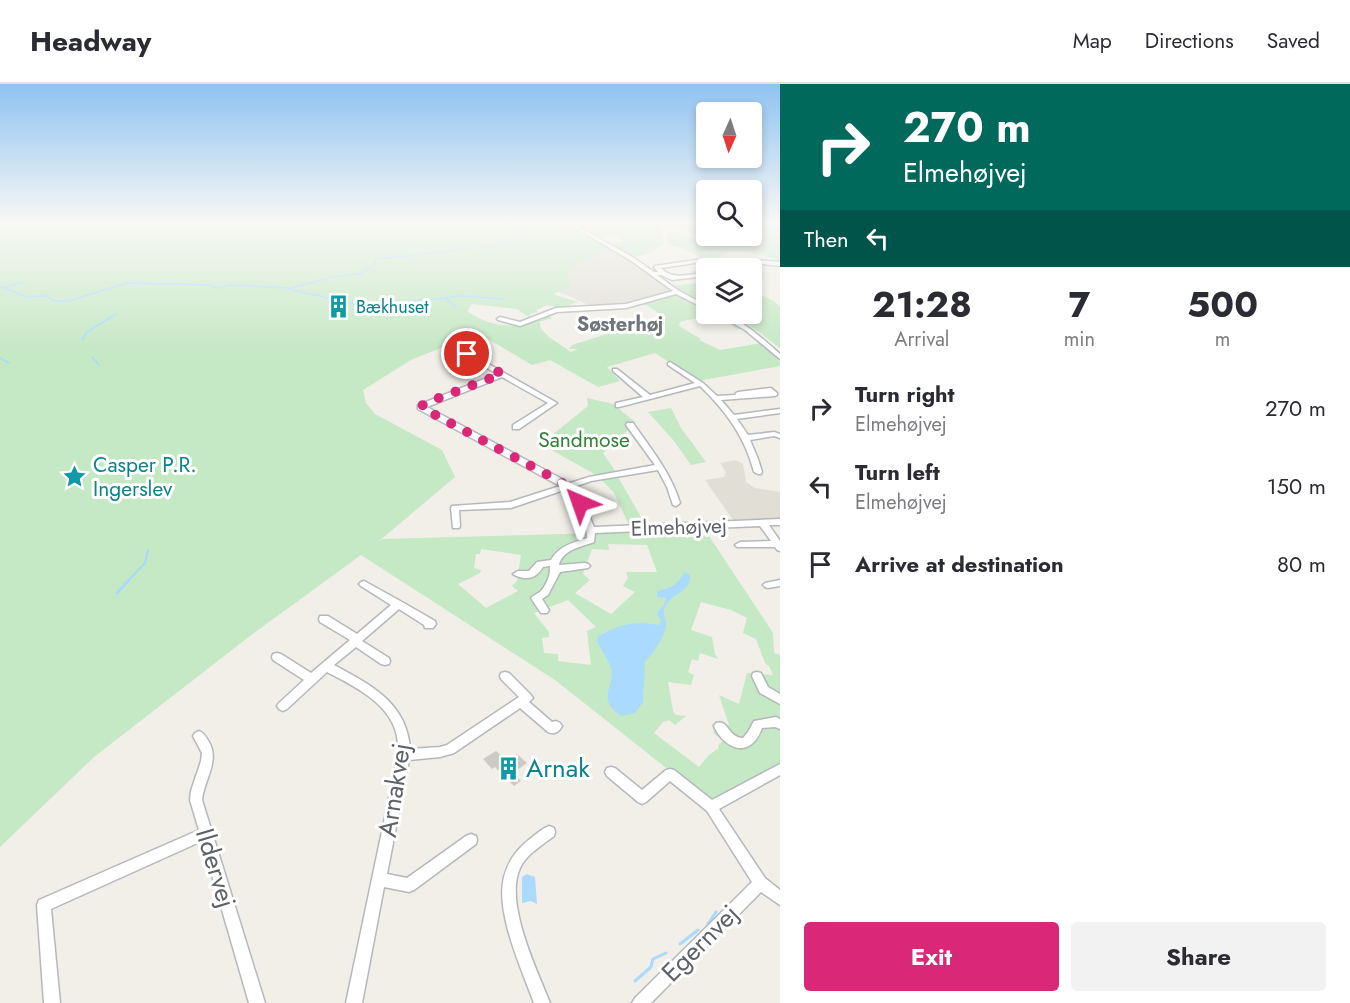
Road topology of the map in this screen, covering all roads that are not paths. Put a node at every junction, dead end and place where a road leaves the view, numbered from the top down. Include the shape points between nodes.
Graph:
1 (641, 266) edge
2 (664, 266) edge
3 (662, 273) junction
4 (652, 274) junction
5 (696, 275) edge
6 (677, 292) junction
7 (696, 302) edge
8 (500, 319) dead end
9 (738, 324) edge
10 (464, 352) dead end
11 (780, 357) edge
12 (670, 364) dead end
13 (615, 370) dead end
14 (502, 374) junction
15 (701, 384) junction
16 (740, 396) dead end
17 (648, 397) junction
18 (717, 398) junction
19 (619, 405) dead end
20 (780, 411) edge
21 (733, 417) junction
22 (630, 425) dead end
23 (516, 427) dead end
24 (778, 434) edge
25 (746, 438) junction
26 (660, 467) junction
27 (758, 472) dead end
28 (568, 487) junction
29 (676, 503) dead end
30 (780, 522) edge
31 (763, 523) junction
32 (456, 526) dead end
33 (591, 530) junction
34 (740, 545) dead end
35 (779, 546) edge
36 (555, 566) junction
37 (585, 566) dead end
38 (518, 574) dead end
39 (780, 583) edge
40 (364, 584) dead end
41 (768, 585) dead end
42 (399, 604) junction
43 (544, 610) dead end
44 (324, 619) dead end
45 (429, 625) dead end
46 (356, 640) junction
47 (277, 657) dead end
48 (385, 661) dead end
49 (326, 666) junction
50 (505, 676) dead end
51 (757, 676) dead end
52 (312, 680) junction
53 (780, 700) edge
54 (521, 702) junction
55 (283, 706) dead end
56 (779, 719) edge
57 (556, 726) dead end
58 (720, 726) dead end
59 (199, 736) dead end
60 (404, 755) junction
61 (780, 769) edge
62 (611, 772) dead end
63 (711, 807) junction
64 (549, 832) dead end
65 (205, 833) junction
66 (471, 840) dead end
67 (378, 879) junction
68 (760, 883) junction
69 (780, 898) edge
70 (52, 1003) edge
71 (257, 1003) edge
72 (354, 1003) edge
73 (542, 1003) edge
74 (640, 1003) edge

1 - 4 street
2 - 3 street via 657,267
3 - 4 street
3 - 5 street via 672,278
4 - 6 street
6 - 7 street
6 - 8 street via 626,306 556,310 523,323
9 - 11 street
10 - 14 street
12 - 15 street
13 - 17 street
14 - 23 street via 553,403
14 - 28 street via 421,407
15 - 17 street
15 - 18 street
16 - 18 street
17 - 19 street
18 - 21 street
20 - 21 street
21 - 25 street
22 - 26 street
24 - 25 street
25 - 27 street
26 - 28 street via 589,479
26 - 29 street
28 - 32 street via 511,505 455,508
28 - 33 street via 580,503
30 - 31 street, Elmehøjvej
31 - 33 street, Elmehøjvej
31 - 35 street
33 - 36 street via 591,540 563,550
34 - 35 street
36 - 37 street via 562,570
36 - 38 street via 540,564 536,573
36 - 43 street via 545,593 536,598
39 - 41 street
40 - 42 street
42 - 45 street
42 - 46 street
44 - 46 street
46 - 48 street
46 - 49 street
47 - 52 street
49 - 52 street
49 - 60 street, Arnakvej via 364,687 386,705 403,730
50 - 54 street via 527,698
51 - 53 street via 764,690
52 - 55 street
54 - 57 street via 552,729
54 - 60 street via 450,749
56 - 58 street via 758,724 752,737 740,742 730,740
59 - 65 street, Ildervej via 209,754 196,790
60 - 67 street, Arnakvej
61 - 63 street
62 - 63 street via 642,798 670,774
63 - 68 street
64 - 73 street via 529,847 509,879 510,906
65 - 70 street via 44,905
65 - 71 street, Ildervej
66 - 67 street via 409,885
67 - 72 street, Arnakvej
68 - 69 street
68 - 74 street, Egernvej

